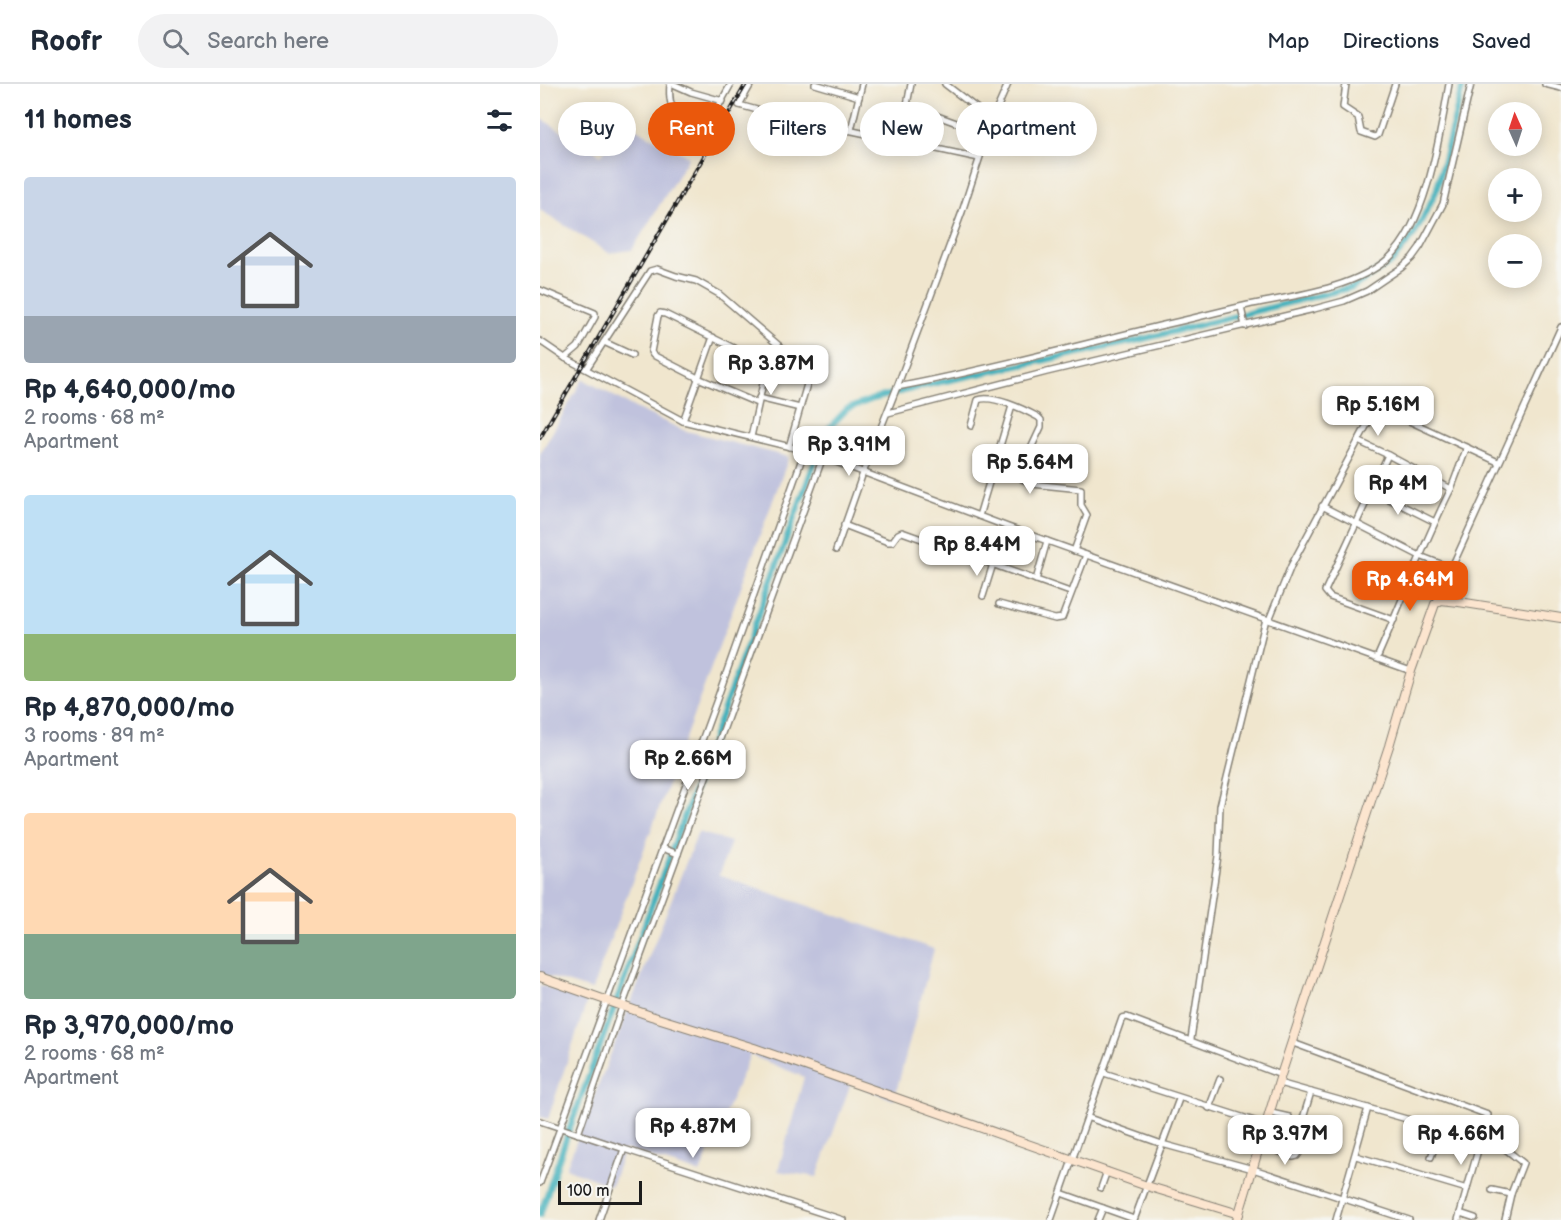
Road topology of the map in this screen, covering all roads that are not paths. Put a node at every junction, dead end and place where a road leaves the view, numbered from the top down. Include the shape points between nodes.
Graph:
1 (672, 84) edge
2 (731, 84) edge
3 (751, 84) edge
4 (816, 84) edge
5 (862, 84) edge
6 (910, 84) edge
7 (945, 84) edge
8 (1008, 84) edge
9 (1346, 84) edge
10 (1395, 84) edge
11 (1449, 84) edge
12 (1471, 84) edge
13 (1545, 84) edge
14 (1559, 86) edge
15 (859, 97) junction
16 (723, 101) junction
17 (907, 102) edge
18 (968, 102) edge
19 (1000, 102) edge
20 (851, 130) junction
21 (860, 132) edge
22 (944, 150) edge
23 (980, 158) joint
24 (540, 290) edge
25 (1242, 308) junction
26 (1245, 324) junction
27 (1561, 327) edge
28 (713, 337) junction
29 (540, 341) edge
30 (604, 342) junction
31 (783, 349) junction
32 (632, 355) dead end
33 (565, 358) junction
34 (768, 365) junction
35 (587, 368) junction
36 (698, 378) junction
37 (897, 389) junction
38 (973, 391) junction
39 (758, 400) junction
40 (978, 400) junction
41 (1012, 406) junction
42 (800, 408) junction
43 (888, 412) junction
44 (683, 421) junction
45 (971, 426) dead end
46 (751, 437) junction
47 (1358, 441) junction
48 (789, 447) junction
49 (1467, 447) junction
50 (806, 451) junction
51 (1388, 455) junction
52 (822, 457) junction
53 (1498, 462) junction
54 (863, 473) junction
55 (1451, 489) junction
56 (1371, 490) junction
57 (1322, 506) junction
58 (979, 516) junction
59 (1435, 522) junction
60 (1357, 524) junction
61 (844, 525) junction
62 (1047, 541) junction
63 (836, 550) dead end
64 (1074, 551) junction
65 (1086, 555) junction
66 (1420, 556) junction
67 (993, 564) junction
68 (1451, 568) junction
69 (1036, 580) junction
70 (1071, 592) junction
71 (983, 596) dead end
72 (1436, 602) junction
73 (999, 604) dead end
74 (1561, 618) edge
75 (1268, 620) junction
76 (1394, 620) junction
77 (1377, 658) junction
78 (1411, 670) junction
79 (663, 848) junction
80 (678, 854) junction
81 (540, 977) edge
82 (608, 1001) junction
83 (622, 1006) junction
84 (1191, 1040) junction
85 (1293, 1043) junction
86 (1104, 1073) junction
87 (1220, 1078) dead end
88 (1280, 1079) junction
89 (1311, 1092) junction
90 (1179, 1099) junction
91 (1209, 1108) junction
92 (1368, 1108) junction
93 (1270, 1113) junction
94 (1289, 1117) dead end
95 (1089, 1118) junction
96 (540, 1121) edge
97 (1267, 1125) junction
98 (1442, 1127) junction
99 (561, 1128) junction
100 (1304, 1130) dead end
101 (1484, 1132) junction
102 (577, 1133) junction
103 (1481, 1140) junction
104 (1162, 1144) junction
105 (1260, 1144) junction
106 (624, 1149) junction
107 (1300, 1152) dead end
108 (1356, 1156) junction
109 (1431, 1157) dead end
110 (1072, 1160) junction
111 (1253, 1169) junction
112 (1107, 1171) junction
113 (540, 1183) edge
114 (1147, 1186) junction
115 (1101, 1188) dead end
116 (1467, 1189) junction
117 (1492, 1190) dead end
118 (1061, 1193) junction
119 (1511, 1194) junction
120 (1343, 1199) junction
121 (1103, 1208) junction
122 (1460, 1213) junction
123 (1238, 1218) edge
124 (1474, 1218) dead end
125 (599, 1220) edge
126 (843, 1220) edge
127 (1051, 1220) edge
128 (1098, 1220) edge
129 (1134, 1220) edge
130 (1336, 1220) edge
131 (1408, 1220) edge
132 (1458, 1220) edge
133 (1505, 1220) edge

1 - 16 street
1 - 16 street via 672,110 705,126
2 - 16 street
3 - 20 street via 739,105
4 - 15 street
5 - 15 street
6 - 17 street
7 - 18 street
8 - 19 street
9 - 10 street via 1343,107 1358,117 1360,132 1373,137 1378,135
11 - 25 street via 1420,205 1406,238 1389,258 1348,281
12 - 26 street via 1443,204 1412,258 1382,282 1352,298
13 - 14 street
15 - 20 street
20 - 21 street
22 - 23 street
23 - 37 street
24 - 33 street via 595,314 578,347
25 - 26 street
25 - 37 street
26 - 38 street
27 - 53 street
28 - 34 street
28 - 36 street
28 - 36 street via 663,313 658,316 652,355
29 - 33 street
30 - 31 street via 646,275 657,268 711,288
30 - 32 street
30 - 35 street
31 - 34 street
31 - 42 street via 807,373
33 - 35 street
34 - 39 street
35 - 44 street
36 - 39 street
36 - 44 street
37 - 43 street
38 - 40 street
38 - 43 street
39 - 42 street
39 - 46 street
40 - 41 street via 992,399
40 - 45 street
41 - 58 street
41 - 64 street via 1038,417 1041,424 1026,459 1023,481 1081,490 1081,505 1087,515
42 - 48 street
43 - 54 street
44 - 46 street
46 - 48 street
47 - 49 street via 1377,406
47 - 51 street
47 - 57 street
48 - 50 street
49 - 53 street
49 - 55 street
50 - 52 street
50 - 79 street
51 - 55 street
51 - 56 street
52 - 54 street
52 - 80 street
53 - 68 street
54 - 58 street
54 - 61 street
55 - 59 street
56 - 59 street
56 - 60 street
57 - 60 street
57 - 75 street
58 - 62 street
59 - 66 street
60 - 66 street
60 - 76 street via 1326,594
61 - 63 street
61 - 67 street via 888,543 902,532
62 - 64 street
62 - 69 street
64 - 65 street
65 - 70 street
65 - 75 street
66 - 68 street
66 - 76 street
67 - 69 street
67 - 71 street
68 - 72 street
69 - 70 street
70 - 73 street via 1062,618 1058,619
72 - 74 main road
72 - 78 main road
75 - 77 street
75 - 84 street via 1220,806 1218,856
76 - 77 street
77 - 78 street
78 - 85 main road
79 - 80 street
79 - 82 street
80 - 83 street
81 - 82 main road
82 - 83 main road
82 - 99 street
83 - 102 street
83 - 110 main road via 754,1048
84 - 86 street via 1124,1017
84 - 88 street
85 - 88 main road
85 - 101 street via 1485,1113 1488,1116
86 - 90 street
86 - 95 street
87 - 91 street
88 - 89 street
88 - 93 main road
89 - 92 street
89 - 100 street via 1300,1127
90 - 91 street
90 - 104 street
91 - 97 street
92 - 98 street
92 - 108 street
93 - 94 street
93 - 97 main road
95 - 104 street
95 - 110 street
96 - 99 street
97 - 105 main road
98 - 103 street
98 - 109 street
99 - 102 street
99 - 113 street
101 - 103 street
101 - 119 street via 1523,1163
102 - 106 street
103 - 116 street
104 - 111 street
104 - 114 street
105 - 107 street via 1293,1156
105 - 111 main road
106 - 125 street
106 - 126 street
108 - 116 street
108 - 120 street
110 - 112 main road
110 - 118 street
111 - 120 street
111 - 123 main road
112 - 114 main road
112 - 115 street
114 - 123 main road
114 - 129 street
116 - 122 street
117 - 119 street
118 - 121 street
118 - 127 street
119 - 133 street
120 - 130 street
120 - 131 street
121 - 128 street
121 - 129 street
122 - 124 street
122 - 132 street

